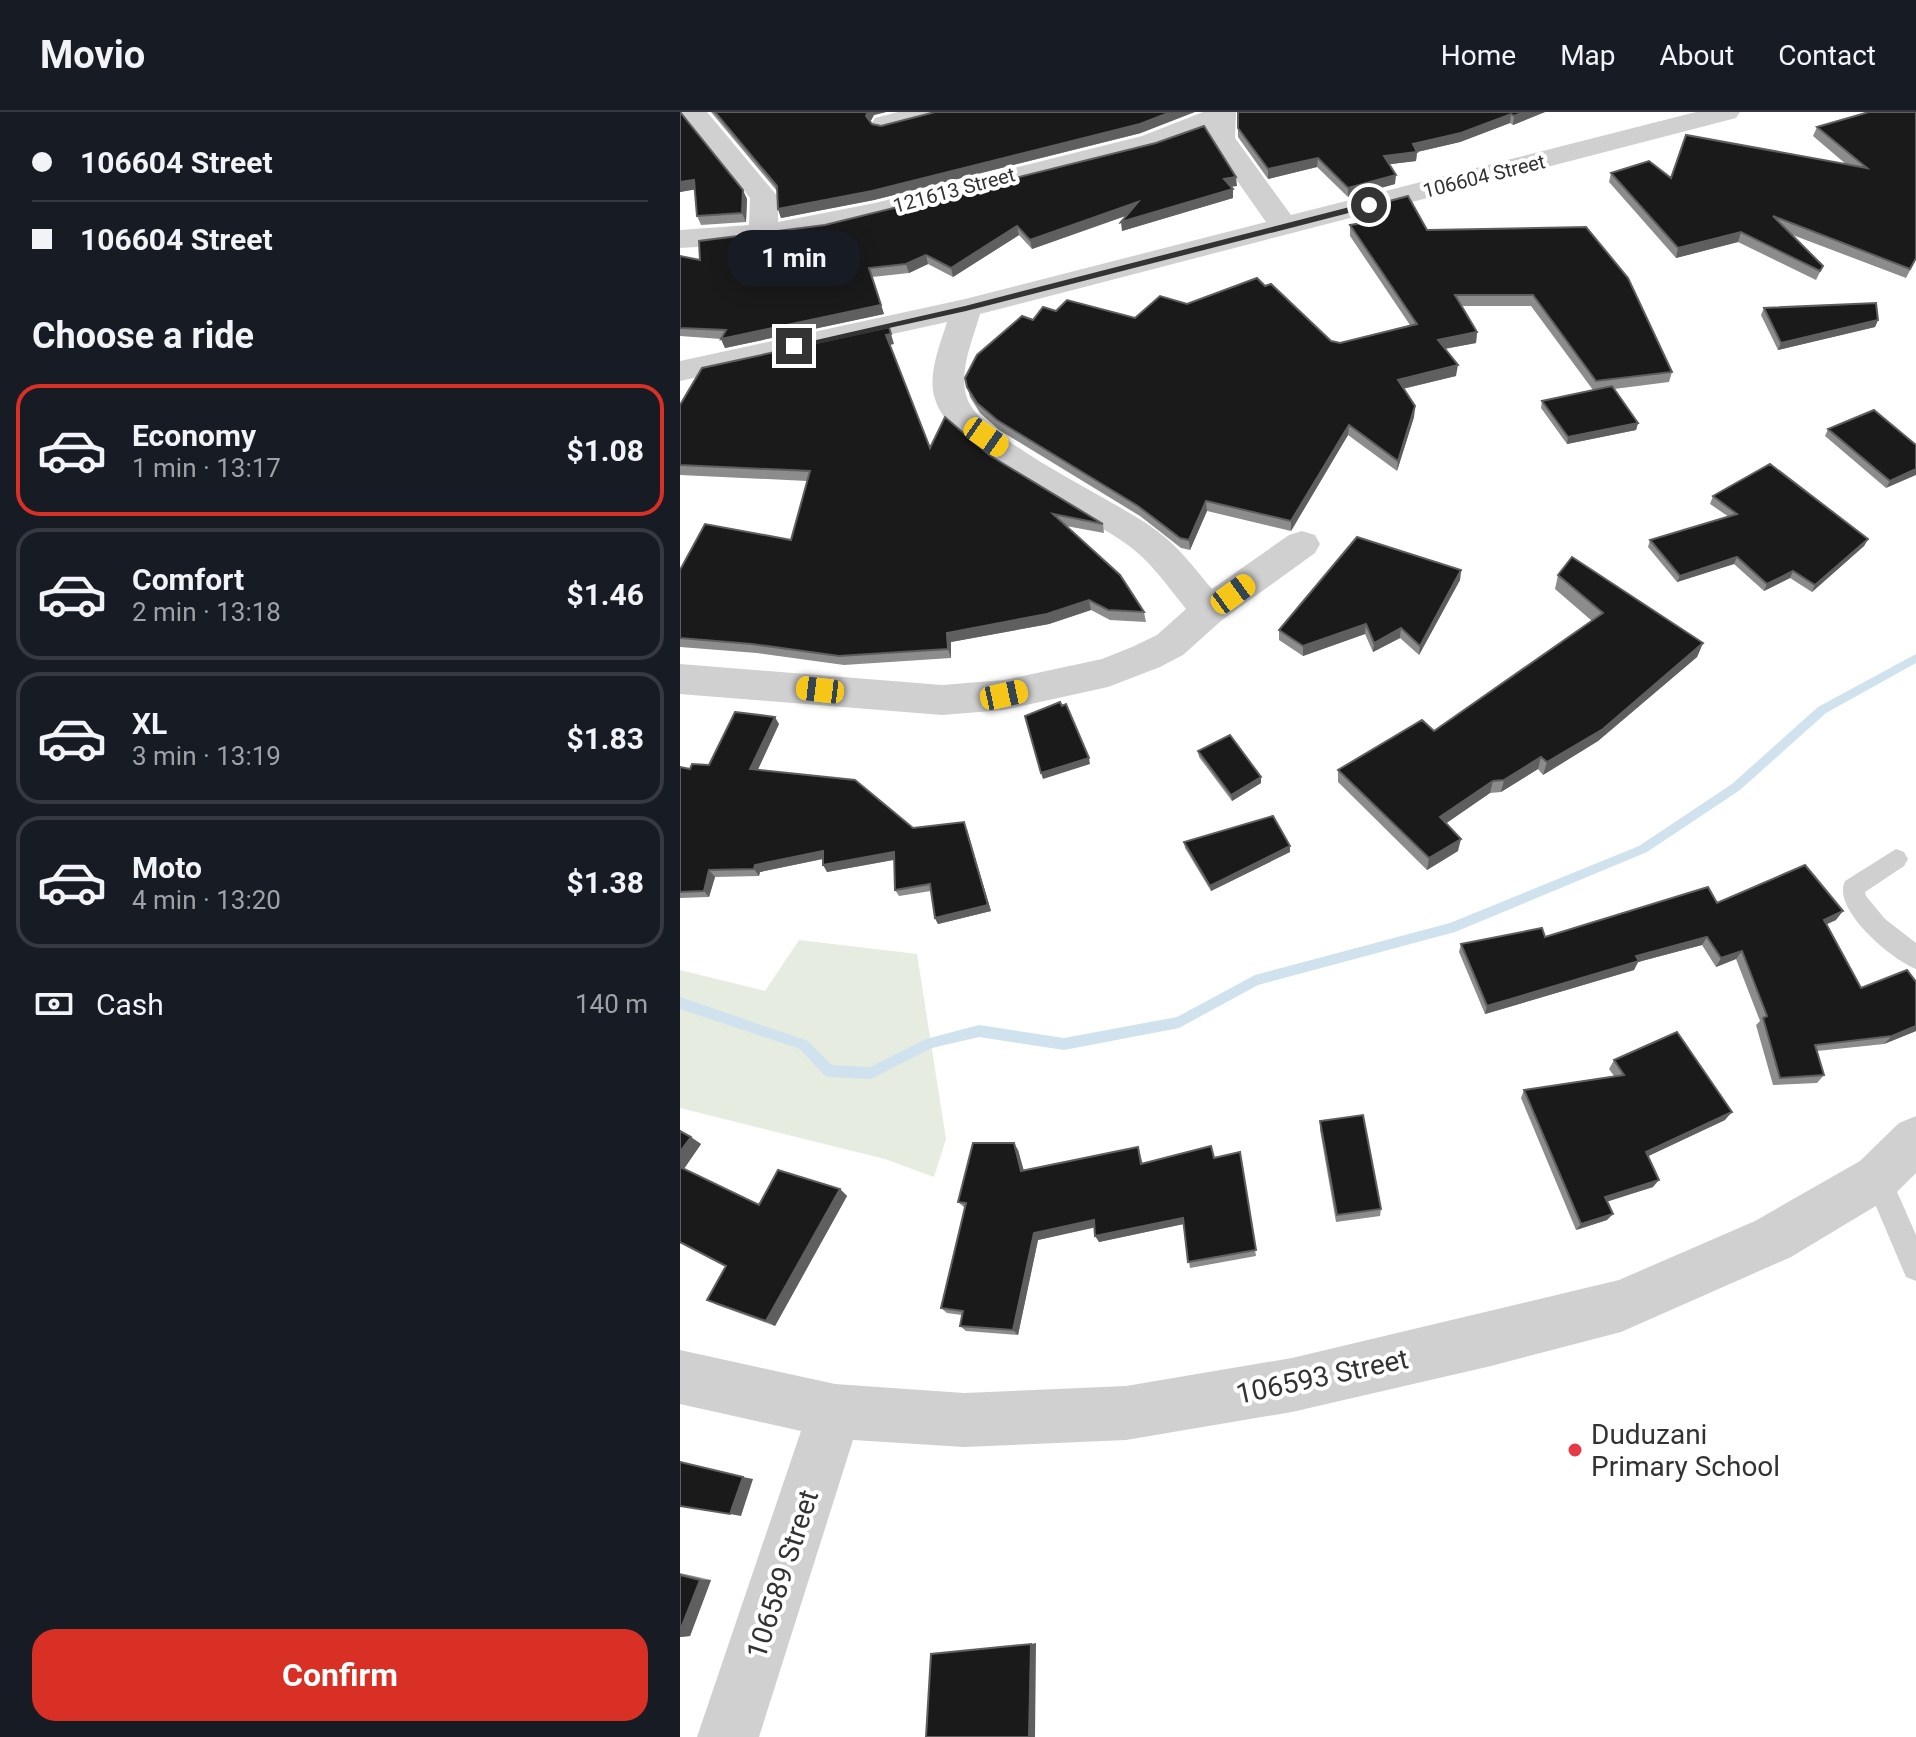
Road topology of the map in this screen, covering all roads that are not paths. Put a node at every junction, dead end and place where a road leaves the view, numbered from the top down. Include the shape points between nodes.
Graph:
1 (693, 112) edge
2 (929, 112) edge
3 (1727, 112) edge
4 (1222, 121) edge
5 (884, 124) edge
6 (1284, 226) junction
7 (763, 232) junction
8 (680, 239) edge
9 (966, 308) junction
10 (680, 371) edge
11 (1302, 544) dead end
12 (1209, 610) junction
13 (680, 679) edge
14 (1896, 859) dead end
15 (1916, 958) edge
16 (1916, 1139) edge
17 (1877, 1178) junction
18 (1916, 1267) edge
19 (680, 1377) edge
20 (835, 1411) junction
21 (728, 1737) edge

1 - 7 street via 764,197
2 - 5 street
3 - 6 street, 106604 Street
4 - 6 street
4 - 7 street, 121613 Street via 929,199
6 - 9 street, 106604 Street
7 - 8 street, 121613 Street
9 - 10 street, 106604 Street
9 - 12 street via 948,383 952,402 967,423 1149,542
11 - 12 street
12 - 13 street via 1170,645 1146,657 1108,672 1004,695 942,700
14 - 15 lane via 1853,888 1852,895 1860,910
16 - 17 street, 106593 Street
17 - 18 lane
17 - 20 street, 106593 Street via 1773,1239 1621,1306 1292,1385 1126,1413 964,1420
19 - 20 street, 106593 Street
20 - 21 street, 106589 Street

